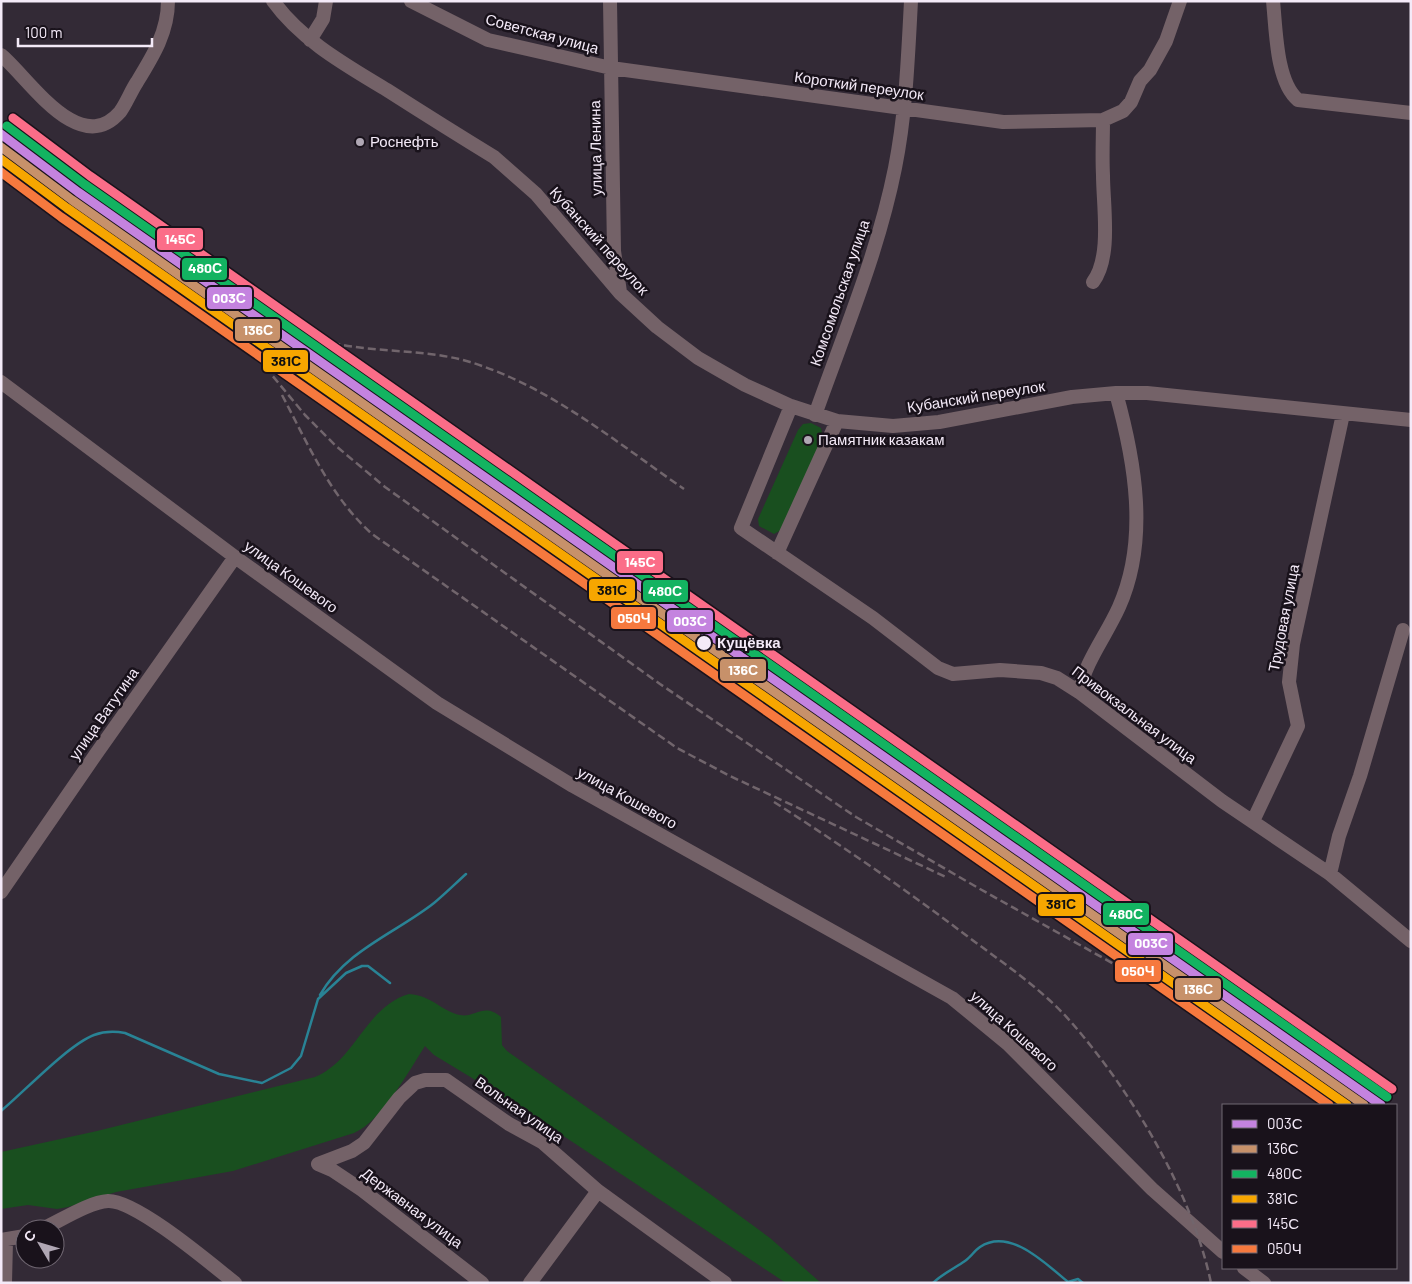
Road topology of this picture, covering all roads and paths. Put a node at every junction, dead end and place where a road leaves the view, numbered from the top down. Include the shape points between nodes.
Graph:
1 (168, 1) edge
2 (273, 1) edge
3 (326, 1) edge
4 (411, 1) edge
5 (610, 1) edge
6 (910, 1) edge
7 (1180, 1) edge
8 (1272, 1) edge
9 (310, 40) junction
10 (1, 55) edge
11 (611, 68) junction
12 (905, 108) junction
13 (1411, 113) edge
14 (1103, 120) junction
15 (1093, 282) dead end
16 (620, 294) junction
17 (1, 382) edge
18 (1116, 393) junction
19 (791, 406) junction
20 (1343, 414) junction
21 (815, 415) junction
22 (1411, 420) edge
23 (837, 421) junction
24 (776, 553) junction
25 (235, 557) junction
26 (1403, 630) dead end
27 (1079, 692) junction
28 (1253, 820) junction
29 (1330, 874) junction
30 (1, 892) edge
31 (1411, 941) edge
32 (318, 1164) joint
33 (598, 1191) junction
34 (63, 1219) edge
35 (3, 1240) edge
36 (1222, 1251) edge
37 (1245, 1269) edge
38 (233, 1282) edge
39 (5, 1283) edge
40 (482, 1283) edge
41 (530, 1283) edge
42 (725, 1283) edge
43 (1264, 1283) edge

1 - 10 street via 168,18 152,57 120,112 103,124 82,124 56,111
2 - 9 street, Кубанский переулок via 290,23
3 - 9 street via 323,19
4 - 11 street, Советская улица via 488,40
5 - 11 street, улица Ленина
6 - 12 street, Комсомольская улица
7 - 14 street, Короткий переулок via 1166,42 1131,102 1123,111
8 - 13 street via 1280,68 1292,95 1298,100
9 - 16 street, Кубанский переулок via 514,173 536,194
11 - 12 street, Короткий переулок
11 - 16 street, улица Ленина via 614,251
12 - 14 street, Короткий переулок via 1003,122
12 - 21 street, Комсомольская улица via 895,169 875,248
14 - 15 street via 1105,226 1102,263
16 - 19 street, Кубанский переулок via 698,358
17 - 25 street, улица Кошевого
18 - 20 street, Кубанский переулок via 1147,393
18 - 23 street, Кубанский переулок via 1072,397 939,422 892,426
18 - 27 street via 1134,475 1135,552 1130,580 1083,673
19 - 21 street, Кубанский переулок
19 - 24 street, Привокзальная улица via 741,528
20 - 22 street, Кубанский переулок
20 - 28 street, Трудовая улица via 1293,644 1289,682 1298,726
21 - 23 street, Кубанский переулок
23 - 24 street
24 - 27 street, Привокзальная улица via 873,618 938,668 952,674 1000,670 1041,673 1057,678
25 - 30 street, улица Ватутина
25 - 36 street, улица Кошевого via 437,703 519,754 952,998 1008,1044 1152,1189
26 - 29 street
27 - 28 street, Привокзальная улица via 1192,779
28 - 29 street, Привокзальная улица
29 - 31 street, Привокзальная улица
32 - 33 street, Вольная улица via 364,1143 408,1089 415,1083 436,1078 456,1085 509,1124 542,1142
32 - 40 street, Державная улица via 356,1186
33 - 41 street
33 - 42 street, Вольная улица
34 - 38 street via 93,1205 117,1202 157,1224
35 - 39 street
37 - 43 street

